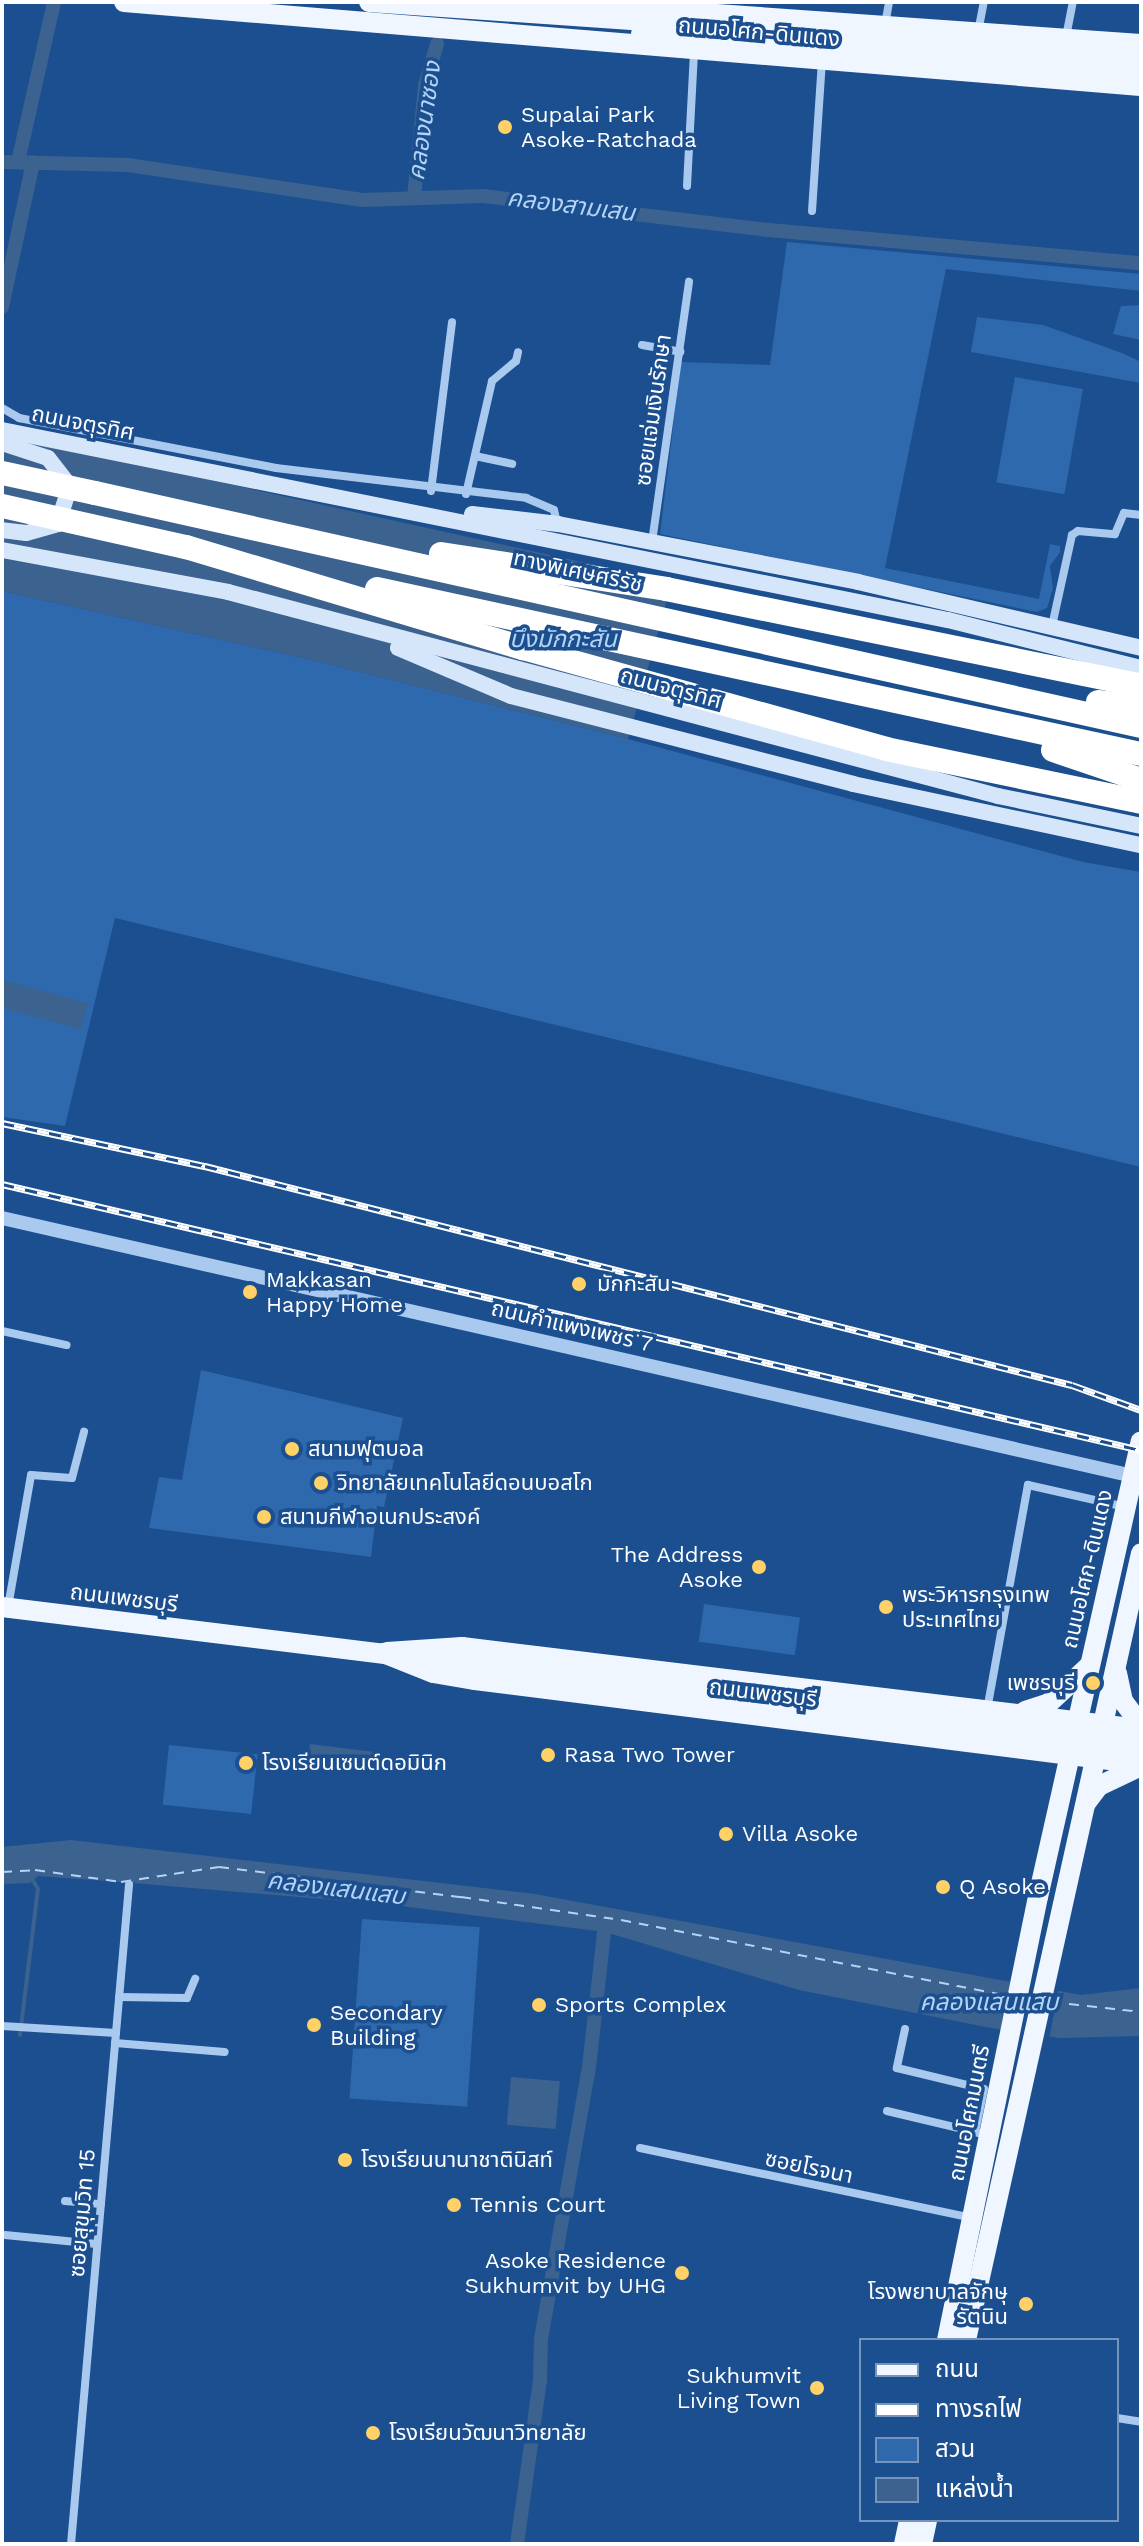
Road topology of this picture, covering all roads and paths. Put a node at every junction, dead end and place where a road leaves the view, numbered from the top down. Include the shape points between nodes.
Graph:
1 (124, 2) edge
2 (369, 2) edge
3 (546, 2) edge
4 (889, 2) edge
5 (984, 2) edge
6 (1073, 2) edge
7 (373, 25) junction
8 (885, 25) junction
9 (978, 32) junction
10 (1010, 35) junction
11 (1066, 38) junction
12 (1102, 41) junction
13 (1141, 44) edge
14 (694, 51) junction
15 (1141, 55) edge
16 (822, 62) junction
17 (1141, 72) edge
18 (1005, 75) junction
19 (1097, 82) junction
20 (1141, 86) edge
21 (687, 186) dead end
22 (812, 211) dead end
23 (689, 282) dead end
24 (452, 322) dead end
25 (642, 345) dead end
26 (518, 352) dead end
27 (680, 352) junction
28 (2, 408) edge
29 (2, 430) edge
30 (2, 443) edge
31 (475, 456) junction
32 (512, 464) dead end
33 (2, 473) edge
34 (431, 491) junction
35 (466, 494) junction
36 (2, 506) edge
37 (395, 507) junction
38 (1141, 515) edge
39 (558, 524) junction
40 (2, 530) edge
41 (276, 532) junction
42 (652, 542) junction
43 (186, 547) junction
44 (2, 550) edge
45 (346, 625) junction
46 (1052, 626) junction
47 (1141, 648) edge
48 (1141, 668) edge
49 (1141, 686) edge
50 (984, 687) junction
51 (1141, 707) edge
52 (968, 721) junction
53 (1141, 726) edge
54 (1141, 754) edge
55 (1141, 780) edge
56 (1141, 802) edge
57 (1141, 826) edge
58 (1141, 845) edge
59 (2, 1218) edge
60 (2, 1331) edge
61 (66, 1345) dead end
62 (84, 1432) dead end
63 (1141, 1441) edge
64 (1133, 1476) junction
65 (1126, 1507) junction
66 (1141, 1553) edge
67 (5, 1608) edge
68 (1119, 1649) junction
69 (383, 1653) junction
70 (1090, 1664) junction
71 (927, 1702) junction
72 (987, 1710) junction
73 (1017, 1714) junction
74 (1076, 1721) junction
75 (1101, 1725) junction
76 (1141, 1727) edge
77 (919, 1735) junction
78 (1011, 1746) junction
79 (1141, 1746) edge
80 (1070, 1755) junction
81 (1095, 1758) junction
82 (1141, 1765) edge
83 (1060, 1799) junction
84 (1083, 1808) junction
85 (129, 1885) dead end
86 (195, 1979) dead end
87 (119, 1997) junction
88 (2, 2026) edge
89 (905, 2029) dead end
90 (116, 2038) junction
91 (225, 2052) dead end
92 (887, 2111) dead end
93 (982, 2134) junction
94 (640, 2148) dead end
95 (65, 2201) dead end
96 (101, 2204) junction
97 (972, 2218) junction
98 (5, 2235) dead end
99 (97, 2244) junction
100 (947, 2338) edge
101 (966, 2338) edge
102 (1119, 2418) edge
103 (1141, 2422) edge
104 (909, 2522) edge
105 (927, 2522) edge
106 (71, 2544) edge
107 (904, 2544) edge
108 (922, 2544) edge

1 - 7 main road, ถนนอโศก-ดินแดง
2 - 15 main road, ถนนอโศก-ดินแดง, bridge
3 - 8 main road, ถนนอโศก-ดินแดง via 798,14
4 - 8 street
5 - 9 street
6 - 11 street
7 - 14 main road, ถนนอโศก-ดินแดง
7 - 17 main road, ถนนอโศก-ดินแดง, bridge via 509,25
8 - 9 main road, ถนนอโศก-ดินแดง
9 - 10 main road, ถนนอโศก-ดินแดง
10 - 11 main road, ถนนอโศก-ดินแดง
10 - 18 main road
11 - 12 main road, ถนนอโศก-ดินแดง
12 - 13 main road, ถนนอโศก-ดินแดง
12 - 19 main road
14 - 16 main road, ถนนอโศก-ดินแดง
14 - 21 street
16 - 18 main road, ถนนอโศก-ดินแดง
16 - 22 street
18 - 19 main road, ถนนอโศก-ดินแดง
19 - 20 main road, ถนนอโศก-ดินแดง
23 - 27 street, ซอยแจ่มเงินรักษา
24 - 34 street
25 - 27 street
26 - 31 street via 516,361 492,381
27 - 42 street, ซอยแจ่มเงินรักษา
28 - 34 street via 19,418 276,468
29 - 37 main road, ถนนจตุรทิศ
30 - 40 main road, bridge via 48,458 70,486 58,524 26,533
31 - 32 street
31 - 35 street
33 - 41 highway, ทางพิเศษศรีรัช, bridge
34 - 35 street
35 - 39 street via 526,498 554,510
36 - 43 highway, bridge
37 - 39 main road
37 - 48 main road, ถนนจตุรทิศ via 948,620
38 - 46 street via 1124,513 1115,534 1072,535
39 - 42 main road
41 - 49 highway via 651,587
41 - 50 highway, ทางพิเศษศรีรัช
42 - 46 main road
43 - 52 highway
43 - 56 highway via 886,749
44 - 45 main road, ถนนจตุรทิศ via 228,592
45 - 57 main road, ถนนจตุรทิศ via 998,796
45 - 58 main road via 511,696 853,784
46 - 47 main road
50 - 51 highway
50 - 53 highway, ทางพิเศษศรีรัช
52 - 54 highway
52 - 55 highway
59 - 64 street, ถนนกำแพงเพชร 7
60 - 61 street
62 - 67 street via 72,1478 31,1475
63 - 64 main road, ถนนอโศก-ดินแดง
64 - 65 main road, ถนนอโศก-ดินแดง
65 - 70 main road, ถนนอโศก-ดินแดง
65 - 72 street via 1028,1485
66 - 68 main road
67 - 69 main road, ถนนเพชรบุรี
68 - 75 main road
68 - 76 main road via 1118,1683
69 - 71 main road, ถนนเพชรบุรี via 462,1647
69 - 77 main road, ถนนเพชรบุรี via 433,1673 475,1680
69 - 79 main road, ถนนเพชรบุรี, bridge
70 - 73 main road via 1049,1703
70 - 74 main road, ถนนอโศก-ดินแดง
71 - 72 main road, ถนนเพชรบุรี
71 - 77 main road via 934,1707 937,1725
72 - 73 main road, ถนนเพชรบุรี
73 - 74 main road, ถนนเพชรบุรี
74 - 75 main road, ถนนเพชรบุรี
74 - 80 main road, ถนนอโศก-ดินแดง
75 - 76 main road, ถนนเพชรบุรี
75 - 81 main road
77 - 78 main road, ถนนเพชรบุรี
78 - 80 main road, ถนนเพชรบุรี
78 - 83 main road via 1046,1762
80 - 81 main road, ถนนเพชรบุรี
80 - 83 main road, ถนนอโศกมนตรี
81 - 82 main road, ถนนเพชรบุรี
81 - 84 main road, ถนนอโศกมนตรี
82 - 84 main road via 1099,1786
83 - 93 main road, ถนนอโศกมนตรี via 992,2113
84 - 101 main road, ถนนอโศกมนตรี
85 - 87 street, ซอยสุขุมวิท 15
86 - 87 street via 187,1998
87 - 90 street, ซอยสุขุมวิท 15
88 - 90 street
89 - 93 street via 897,2068 984,2089
90 - 91 street
90 - 96 street, ซอยสุขุมวิท 15
92 - 93 street
93 - 97 main road, ถนนอโศกมนตรี
94 - 97 street, ซอยโรจนา
95 - 96 street
96 - 99 street, ซอยสุขุมวิท 15
97 - 100 main road, ถนนอโศกมนตรี
98 - 99 street
99 - 106 street, ซอยสุขุมวิท 15
102 - 103 street
104 - 107 main road
105 - 108 main road

